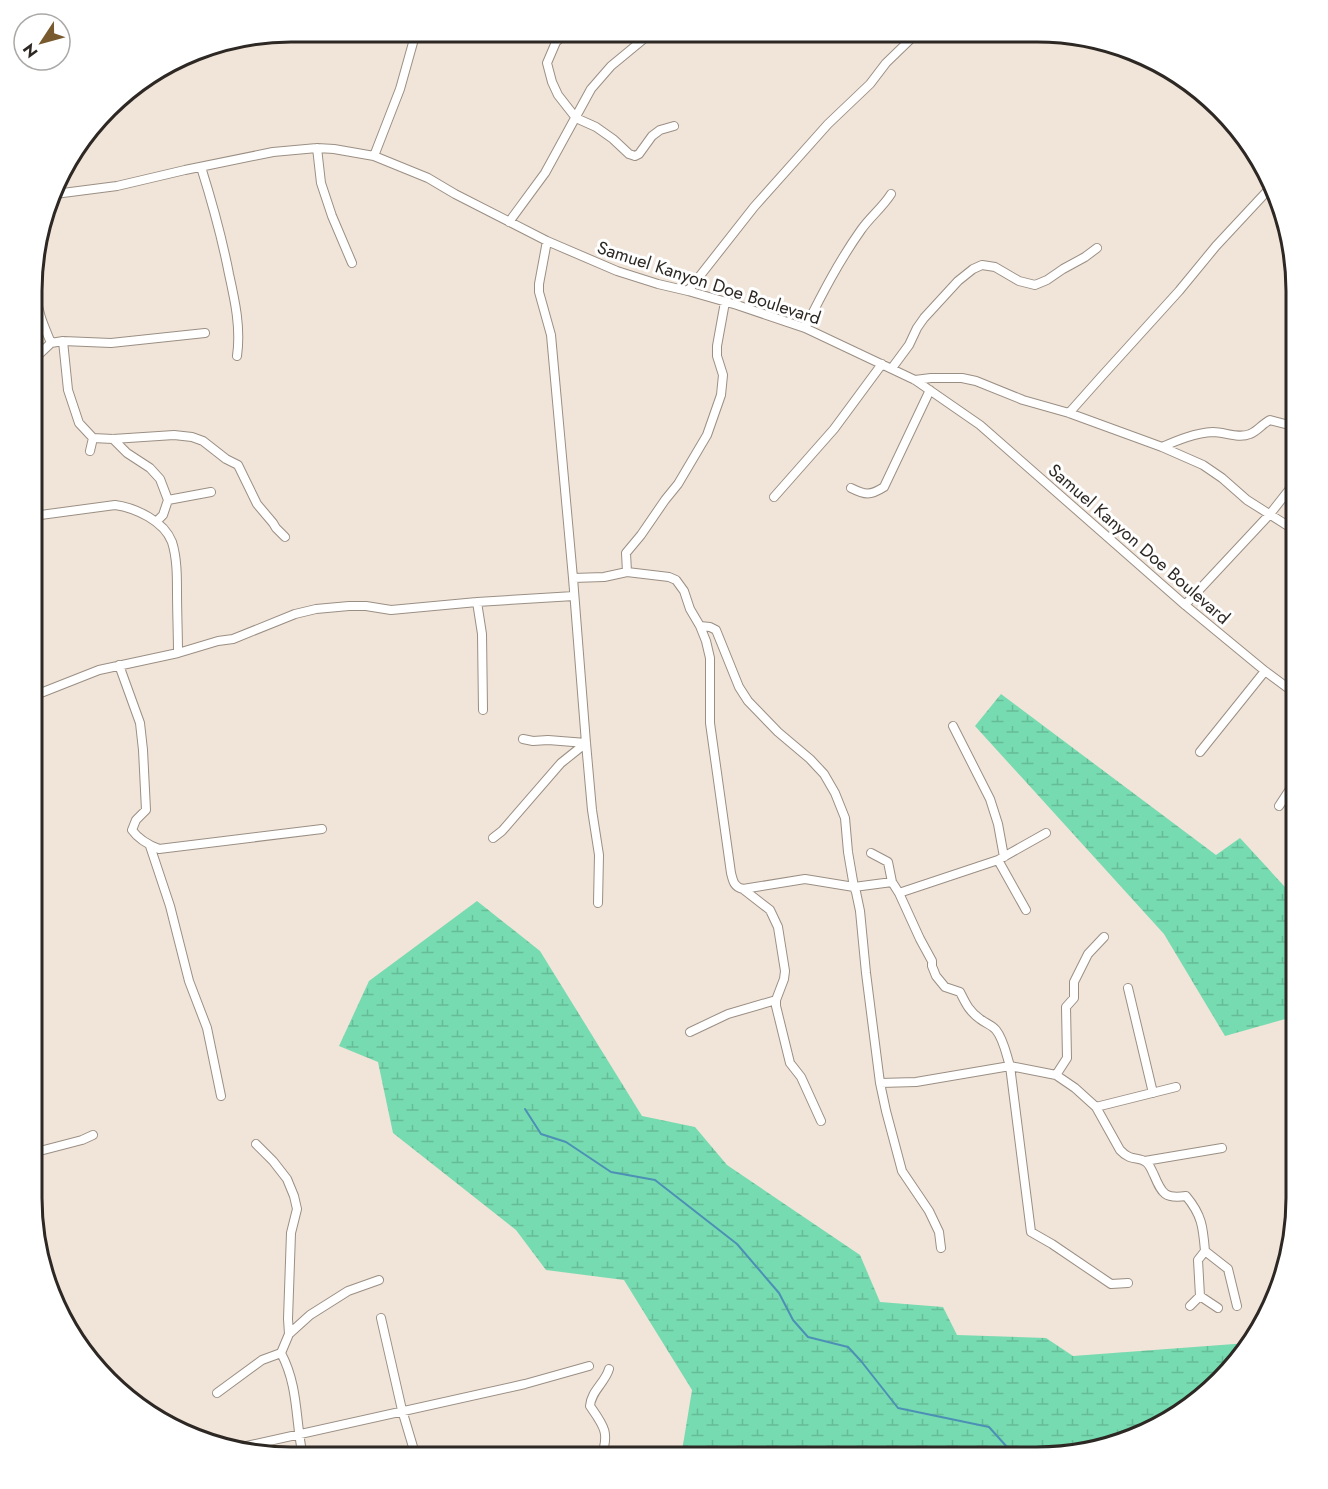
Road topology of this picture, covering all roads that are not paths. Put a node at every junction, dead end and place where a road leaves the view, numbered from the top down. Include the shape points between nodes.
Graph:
1 (413, 42) edge
2 (556, 42) edge
3 (639, 42) edge
4 (908, 42) edge
5 (576, 118) junction
6 (674, 126) dead end
7 (317, 148) junction
8 (374, 156) junction
9 (201, 167) junction
10 (62, 193) edge
11 (1266, 193) edge
12 (891, 194) dead end
13 (509, 222) junction
14 (547, 241) junction
15 (1097, 248) dead end
16 (352, 263) dead end
17 (688, 291) junction
18 (725, 302) junction
19 (42, 322) edge
20 (805, 328) junction
21 (205, 333) dead end
22 (63, 341) junction
23 (51, 343) junction
24 (42, 351) edge
25 (237, 356) dead end
26 (882, 364) junction
27 (892, 368) junction
28 (915, 380) junction
29 (930, 390) junction
30 (1069, 413) junction
31 (1286, 424) edge
32 (93, 438) junction
33 (113, 439) junction
34 (1162, 447) junction
35 (90, 451) dead end
36 (851, 488) dead end
37 (211, 492) dead end
38 (1286, 494) edge
39 (774, 497) dead end
40 (168, 501) junction
41 (1270, 514) junction
42 (42, 515) edge
43 (156, 522) junction
44 (1286, 524) edge
45 (285, 537) dead end
46 (627, 572) junction
47 (573, 578) junction
48 (574, 596) junction
49 (477, 602) junction
50 (1185, 605) junction
51 (700, 626) junction
52 (178, 653) junction
53 (118, 665) junction
54 (1265, 671) junction
55 (1286, 687) edge
56 (42, 692) edge
57 (483, 710) dead end
58 (953, 726) dead end
59 (523, 739) dead end
60 (586, 743) junction
61 (1200, 752) dead end
62 (1286, 795) edge
63 (1279, 806) dead end
64 (322, 829) dead end
65 (1046, 833) dead end
66 (493, 838) dead end
67 (150, 846) junction
68 (872, 853) dead end
69 (1001, 858) junction
70 (892, 882) junction
71 (854, 887) junction
72 (743, 889) junction
73 (899, 893) junction
74 (598, 903) dead end
75 (1026, 910) dead end
76 (1104, 937) dead end
77 (1128, 988) dead end
78 (776, 1000) junction
79 (690, 1032) dead end
80 (1010, 1066) junction
81 (1056, 1075) junction
82 (880, 1083) junction
83 (1176, 1087) dead end
84 (1153, 1093) junction
85 (221, 1095) dead end
86 (1096, 1107) junction
87 (821, 1121) dead end
88 (93, 1135) dead end
89 (256, 1144) dead end
90 (1222, 1148) dead end
91 (42, 1150) edge
92 (1145, 1161) junction
93 (941, 1248) dead end
94 (1205, 1251) junction
95 (379, 1280) dead end
96 (1128, 1283) dead end
97 (1200, 1296) junction
98 (1190, 1306) dead end
99 (1237, 1306) dead end
100 (1218, 1308) dead end
101 (381, 1318) dead end
102 (289, 1334) junction
103 (282, 1353) junction
104 (589, 1366) dead end
105 (609, 1369) dead end
106 (217, 1393) dead end
107 (402, 1410) junction
108 (298, 1435) junction
109 (254, 1444) edge
110 (301, 1447) edge
111 (413, 1447) edge
112 (605, 1447) edge

1 - 8 street
2 - 5 street via 547,63 552,82
3 - 5 street via 591,89
4 - 17 street via 761,199
5 - 6 street via 596,127 635,156 652,136
5 - 13 street
7 - 8 street, Samuel Kanyon Doe Boulevard
7 - 9 street, Samuel Kanyon Doe Boulevard via 273,152
7 - 16 street via 321,183
8 - 13 street, Samuel Kanyon Doe Boulevard via 428,178
9 - 10 street, Samuel Kanyon Doe Boulevard via 117,186
9 - 25 street via 235,298
11 - 30 street
12 - 20 street via 844,256
13 - 14 street, Samuel Kanyon Doe Boulevard
14 - 17 street, Samuel Kanyon Doe Boulevard via 617,271
14 - 47 street via 539,292 551,335
15 - 27 street via 1035,285 995,267 982,265 973,269 924,318
17 - 18 street, Samuel Kanyon Doe Boulevard
18 - 20 street, Samuel Kanyon Doe Boulevard
18 - 46 street via 717,346 723,375 721,395 707,435 678,484 626,553
19 - 23 street
20 - 26 street, Samuel Kanyon Doe Boulevard
21 - 22 street via 111,343
22 - 23 street
22 - 32 street via 72,401 79,423
23 - 24 street
26 - 27 street, Samuel Kanyon Doe Boulevard
26 - 39 street via 834,429
27 - 28 street, Samuel Kanyon Doe Boulevard
28 - 29 street, Samuel Kanyon Doe Boulevard
28 - 30 street via 962,378
29 - 36 street via 884,487 863,494
29 - 50 street, Samuel Kanyon Doe Boulevard via 980,425
30 - 34 street
31 - 34 street via 1269,420 1248,435 1205,433
32 - 33 street
32 - 35 street
33 - 40 street via 160,479
33 - 45 street via 174,435 203,441 238,465 257,504
34 - 41 street via 1203,465
37 - 40 street
38 - 41 street
40 - 43 street
41 - 44 street
41 - 50 street
42 - 43 street via 116,506 127,507
43 - 52 street via 171,541 176,568
46 - 47 street
46 - 51 street via 676,580
47 - 48 street
48 - 49 street
48 - 60 street
49 - 52 street via 391,610 366,606 316,609 233,639
49 - 57 street via 482,634
50 - 54 street, Samuel Kanyon Doe Boulevard
51 - 71 street via 716,630 748,701 824,774 845,818
51 - 72 street via 710,658 710,723 731,873 736,886
52 - 53 street
53 - 56 street
53 - 67 street via 140,723 143,750 146,810 132,830
54 - 55 street, Samuel Kanyon Doe Boulevard
54 - 61 street
58 - 69 street via 990,800 998,824
59 - 60 street
60 - 66 street via 561,763
60 - 74 street via 599,855
62 - 63 street
64 - 67 street via 159,849
65 - 69 street
67 - 85 street via 189,981 207,1028
68 - 70 street via 888,862
69 - 73 street
69 - 75 street
70 - 71 street
70 - 73 street
71 - 72 street via 805,879
71 - 82 street via 861,911
72 - 78 street via 770,910 778,927 785,971
73 - 80 street via 936,976 945,987 960,992 966,1007 996,1030
76 - 81 street via 1088,954 1074,982 1074,998 1066,1007 1066,1058
77 - 84 street
78 - 79 street via 728,1014
78 - 87 street via 790,1063 801,1077
80 - 81 street
80 - 82 street via 916,1082
80 - 96 street via 1031,1232 1111,1284
81 - 86 street
82 - 93 street via 902,1171 929,1210
83 - 84 street
84 - 86 street
86 - 92 street via 1120,1150 1126,1156
88 - 91 street
89 - 102 street via 286,1179 297,1209 291,1233
90 - 92 street
92 - 94 street via 1166,1196 1186,1196 1190,1200 1201,1218
94 - 97 street via 1198,1260
94 - 99 street via 1228,1269
95 - 102 street via 348,1291
97 - 98 street
97 - 100 street
101 - 107 street
102 - 103 street
103 - 106 street via 262,1360
103 - 108 street via 292,1379
104 - 107 street
105 - 112 street via 590,1398 590,1406 604,1424
107 - 108 street
107 - 111 street
108 - 109 street
108 - 110 street

